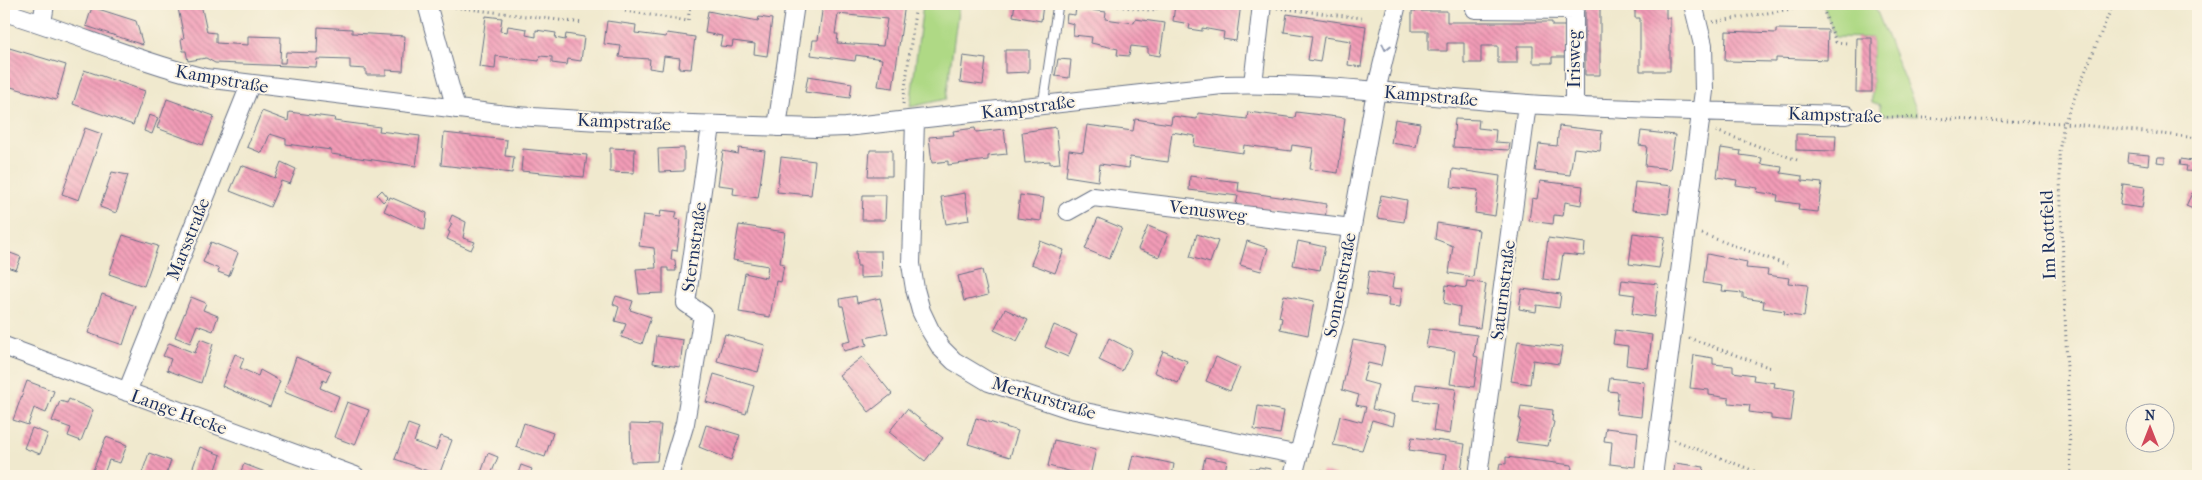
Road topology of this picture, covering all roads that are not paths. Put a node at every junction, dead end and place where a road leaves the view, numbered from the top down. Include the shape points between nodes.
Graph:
1 (45, 4) edge
2 (427, 4) edge
3 (1058, 4) edge
4 (1396, 4) edge
5 (1693, 4) edge
6 (1262, 5) edge
7 (794, 8) edge
8 (1475, 9) road end
9 (4, 12) edge
10 (42, 23) junction
11 (1253, 84) junction
12 (250, 85) junction
13 (1376, 91) junction
14 (1527, 104) junction
15 (1043, 105) junction
16 (1574, 106) junction
17 (456, 109) junction
18 (1846, 115) road end
19 (1700, 118) junction
20 (908, 121) junction
21 (711, 126) junction
22 (777, 127) junction
23 (1068, 210) dead end
24 (1352, 228) junction
25 (4, 346) edge
26 (127, 392) junction
27 (1299, 455) junction
28 (355, 476) edge
29 (669, 476) edge
30 (1293, 476) edge
31 (1478, 476) edge
32 (1653, 476) edge

1 - 10 street
2 - 17 street
3 - 15 lane
4 -> 13 street, Sonnenstraße
5 - 19 street via 1704,67
6 - 11 street
7 - 22 street
8 - 16 street, Irisweg via 1574,10
9 - 10 street, Kampstraße
10 - 12 street, Kampstraße via 161,68
11 - 13 street, Kampstraße
11 - 15 street, Kampstraße
12 - 17 street, Kampstraße
12 - 26 street, Marsstraße
13 - 14 street, Kampstraße
13 - 24 street, Sonnenstraße
14 - 16 street, Kampstraße
14 - 31 street, Saturnstraße
15 - 20 street, Kampstraße
16 - 19 street, Kampstraße
17 - 21 street, Kampstraße via 599,122
18 - 19 street, Kampstraße
19 - 32 street
20 - 22 street, Kampstraße via 816,128
20 - 27 street, Merkurstraße via 913,281 930,330 954,361 989,382 1044,402
21 - 22 street, Kampstraße
21 - 29 street, Sternstraße via 686,302 703,315 685,423
23 - 24 street, Venusweg via 1093,198
24 - 27 street, Sonnenstraße via 1337,312
25 - 26 street, Lange Hecke
26 - 28 street, Lange Hecke
27 - 30 street, Sonnenstraße

